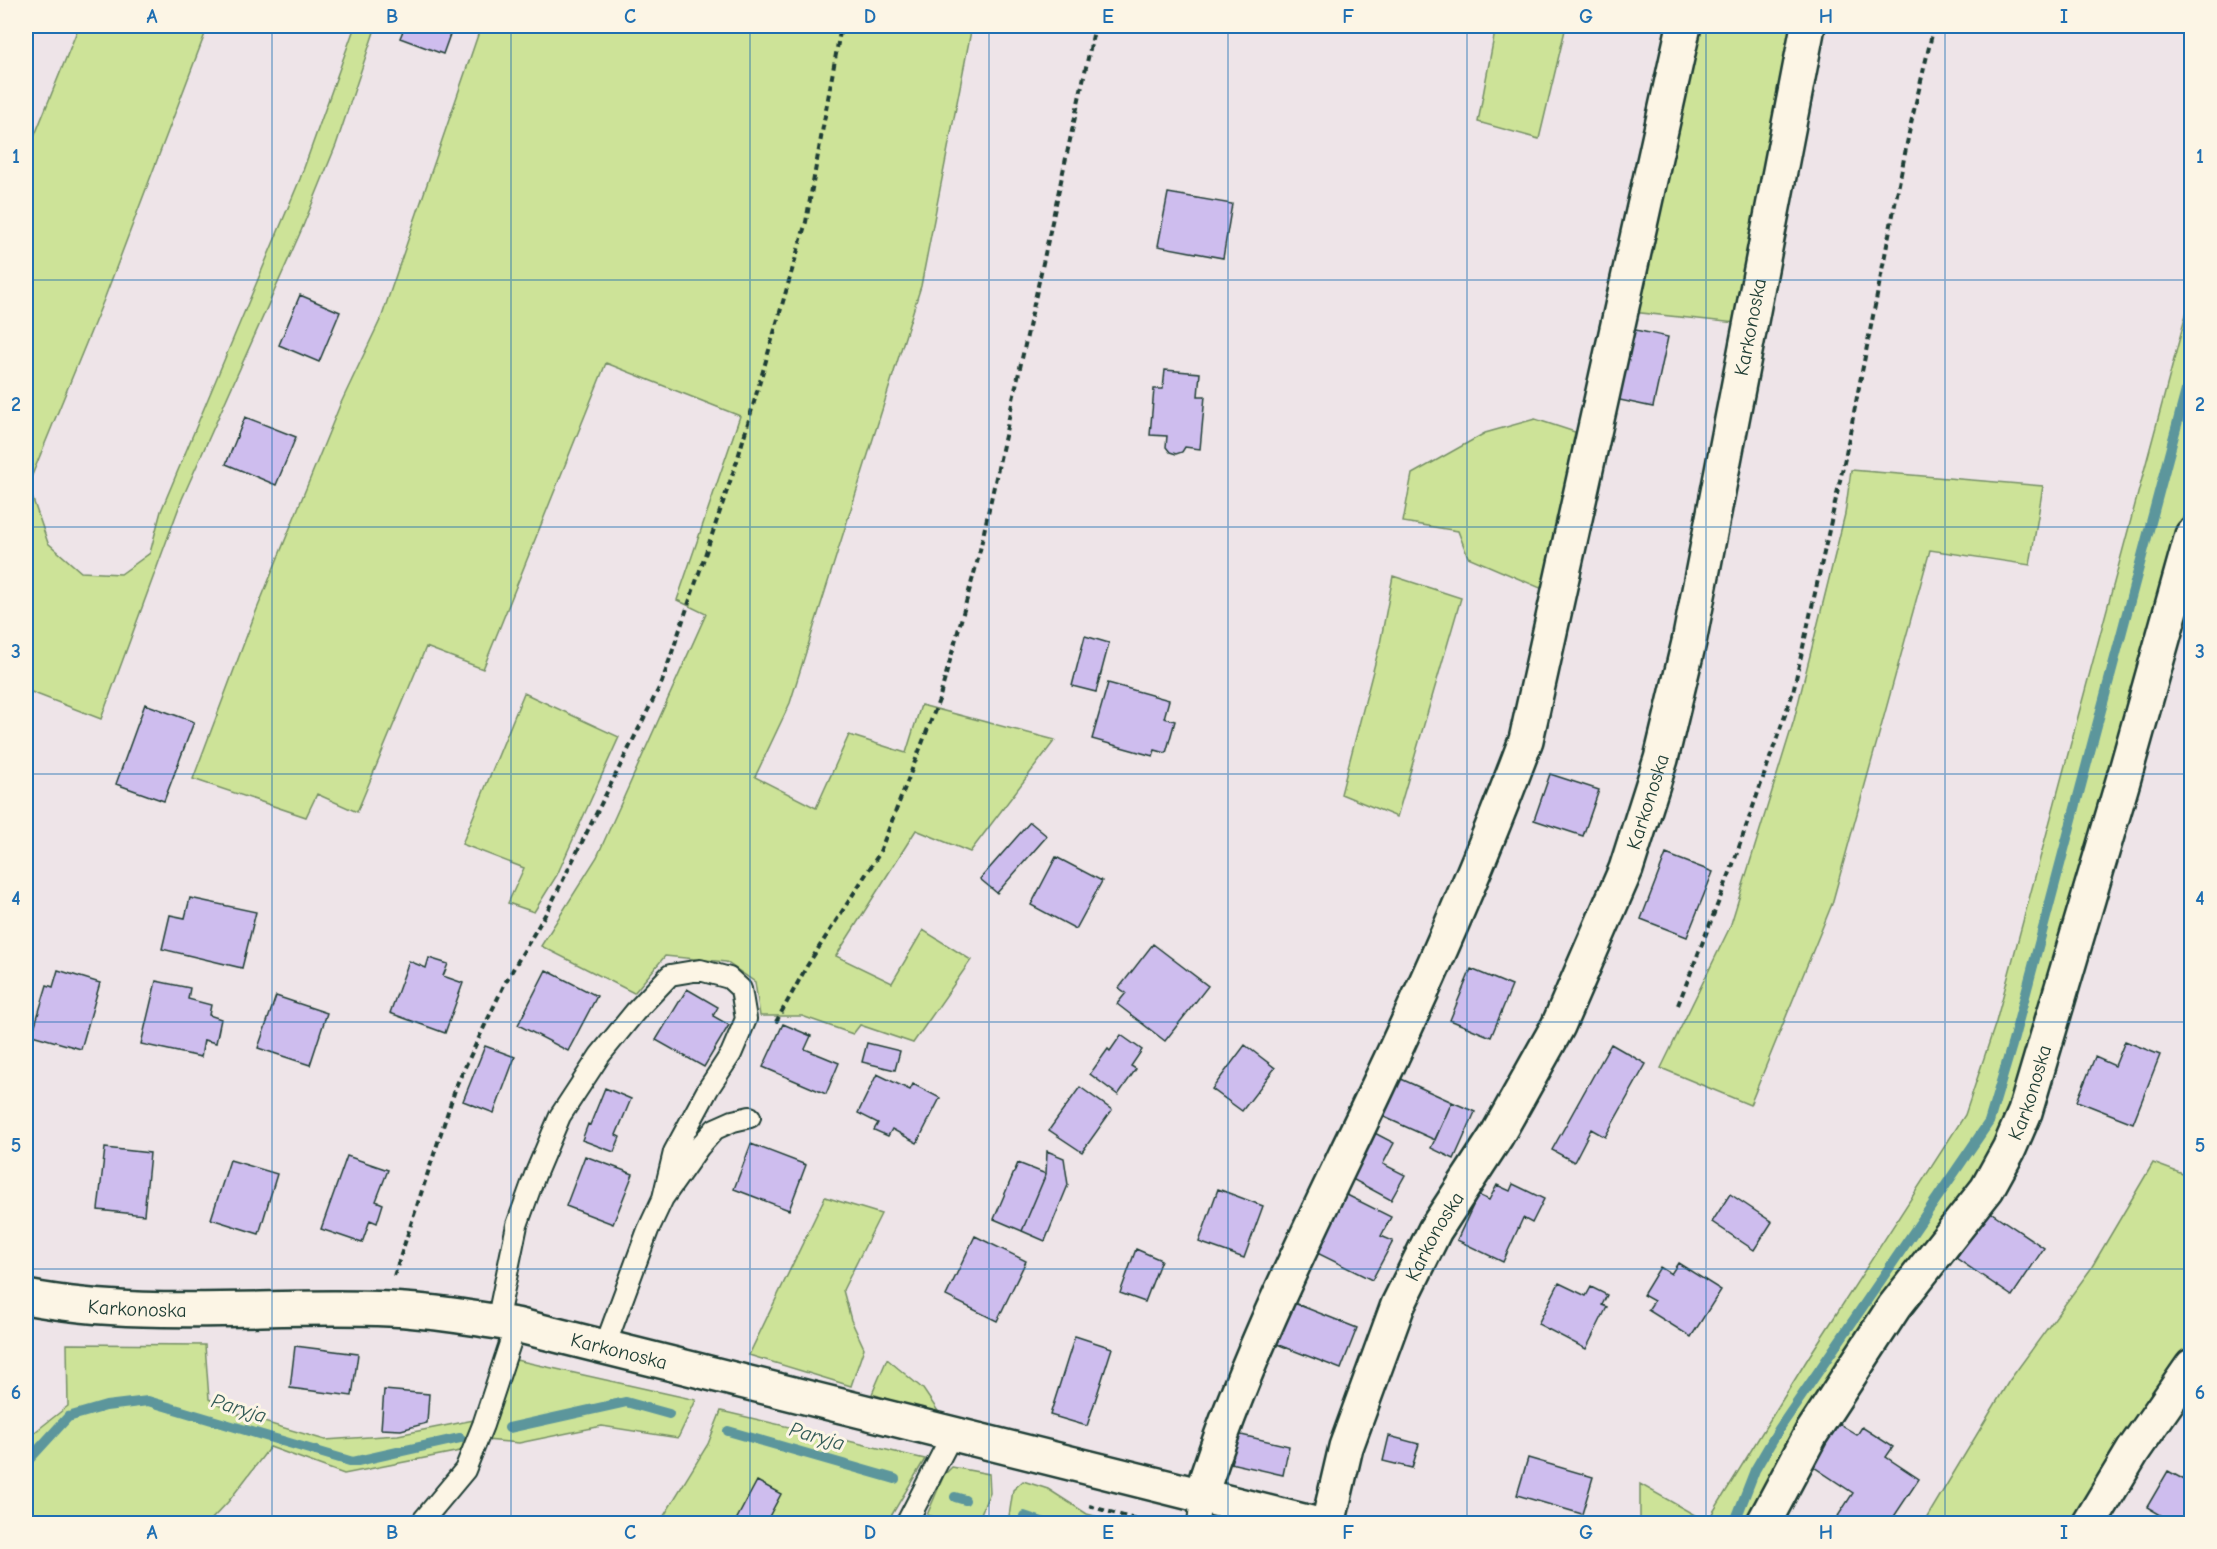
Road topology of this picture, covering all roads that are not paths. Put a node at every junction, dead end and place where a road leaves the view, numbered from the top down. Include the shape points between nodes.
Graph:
1 (1684, 26) edge
2 (1808, 26) edge
3 (2192, 535) edge
4 (750, 1118) dead end
5 (663, 1198) junction
6 (26, 1297) edge
7 (507, 1324) junction
8 (605, 1346) junction
9 (2192, 1366) edge
10 (953, 1433) junction
11 (1199, 1509) edge
12 (420, 1524) edge
13 (906, 1524) edge
14 (1315, 1524) edge
15 (1328, 1524) edge
16 (1763, 1524) edge
17 (2089, 1524) edge

1 - 11 street via 1526,740 1491,835 1375,1093 1291,1266 1218,1442
2 - 15 street, Karkonoska via 1689,642 1661,759 1630,858 1558,1026 1497,1135 1435,1230 1398,1305 1346,1447
3 - 16 street, Karkonoska via 2025,1112 2009,1149 1987,1189 1894,1307 1811,1434
4 - 5 lane via 715,1130
5 - 7 lane via 675,1152 731,1054 746,1019 741,989 729,978 700,970 670,975 634,1012 600,1055 561,1116 517,1225
5 - 8 lane
6 - 7 street, Karkonoska via 131,1310 389,1309
7 - 8 street, Karkonoska
7 - 12 lane via 483,1425 465,1470
8 - 10 street, Karkonoska
9 - 17 street via 2138,1443
10 - 11 street, Karkonoska
10 - 13 lane
11 - 14 street, Karkonoska

